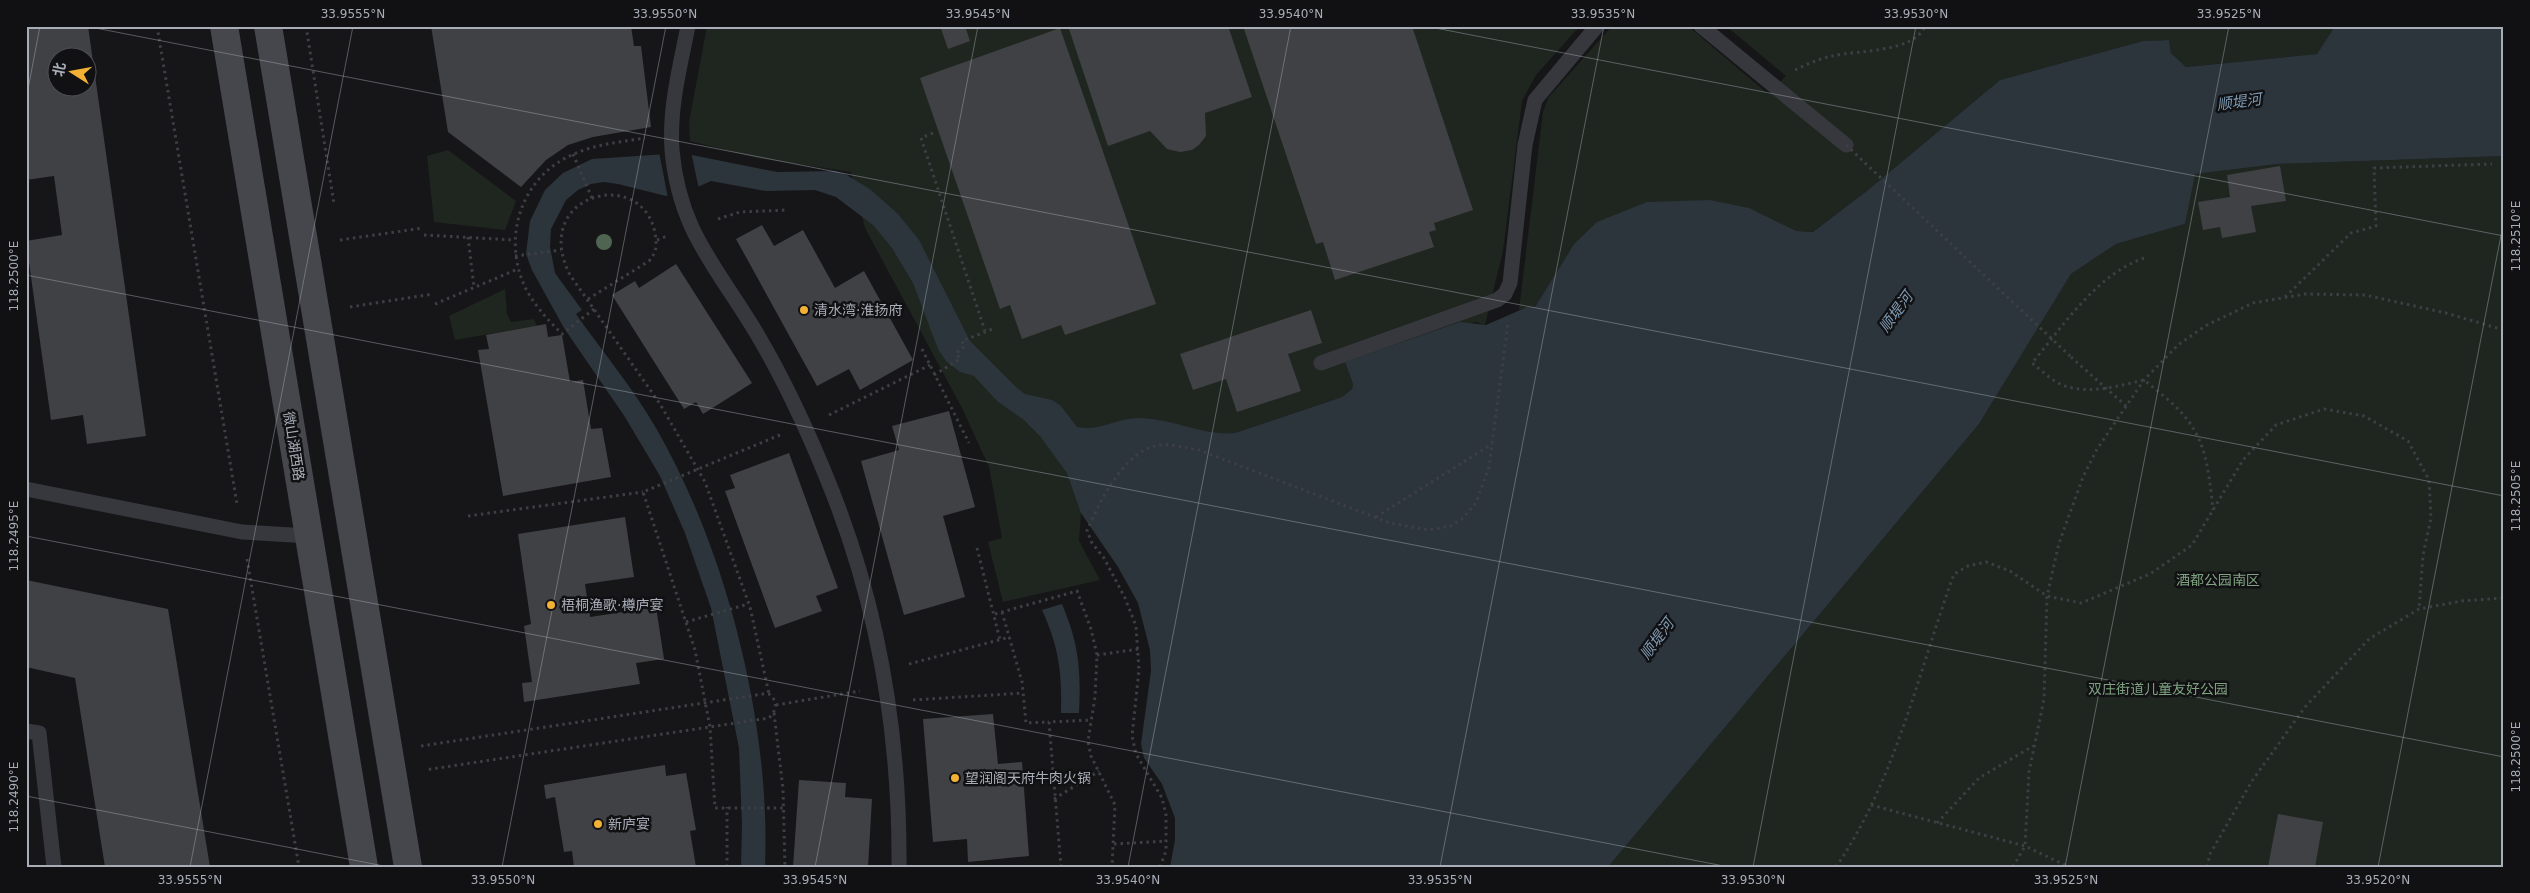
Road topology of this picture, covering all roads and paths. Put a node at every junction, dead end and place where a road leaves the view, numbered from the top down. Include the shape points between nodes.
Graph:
1 (157, 26) edge
2 (224, 26) edge
3 (268, 26) edge
4 (688, 26) edge
5 (1597, 26) edge
6 (1701, 26) edge
7 (1925, 26) edge
8 (1770, 83) junction
9 (933, 133) dead end
10 (648, 137) dead end
11 (1846, 145) joint
12 (573, 154) junction
13 (2492, 164) dead end
14 (592, 198) junction
15 (423, 228) dead end
16 (424, 235) dead end
17 (468, 237) junction
18 (340, 240) dead end
19 (514, 240) junction
20 (561, 250) junction
21 (515, 256) junction
22 (2144, 258) dead end
23 (518, 269) junction
24 (474, 287) junction
25 (433, 294) dead end
26 (2285, 298) junction
27 (588, 300) junction
28 (435, 304) dead end
29 (350, 307) dead end
30 (594, 309) junction
31 (1508, 316) dead end
32 (995, 328) dead end
33 (2504, 330) edge
34 (985, 331) junction
35 (922, 349) dead end
36 (1321, 363) dead end
37 (934, 375) junction
38 (2144, 380) junction
39 (2106, 389) junction
40 (2126, 406) junction
41 (969, 444) dead end
42 (1492, 444) junction
43 (684, 473) dead end
44 (26, 490) edge
45 (643, 492) junction
46 (2214, 510) junction
47 (468, 516) dead end
48 (1376, 517) junction
49 (242, 532) junction
50 (309, 536) junction
51 (977, 548) dead end
52 (2047, 596) junction
53 (2503, 597) edge
54 (748, 604) junction
55 (2419, 609) junction
56 (1002, 612) junction
57 (995, 614) junction
58 (686, 622) junction
59 (1010, 638) junction
60 (1000, 640) junction
61 (1139, 649) junction
62 (1097, 655) junction
63 (882, 671) junction
64 (1023, 693) junction
65 (769, 694) junction
66 (886, 694) junction
67 (706, 702) junction
68 (776, 705) junction
69 (774, 712) junction
70 (1091, 720) junction
71 (1049, 722) junction
72 (710, 727) junction
73 (26, 731) edge
74 (419, 746) dead end
75 (2033, 746) junction
76 (422, 771) dead end
77 (1099, 771) junction
78 (1054, 799) junction
79 (1871, 805) junction
80 (727, 808) junction
81 (784, 808) junction
82 (1937, 823) junction
83 (1167, 841) junction
84 (1114, 844) junction
85 (2025, 846) junction
86 (54, 867) edge
87 (299, 867) edge
88 (364, 867) edge
89 (408, 867) edge
90 (727, 867) edge
91 (785, 867) edge
92 (899, 867) edge
93 (1060, 867) edge
94 (1112, 867) edge
95 (1160, 867) edge
96 (1836, 867) edge
97 (2013, 867) edge
98 (2069, 867) edge
99 (2207, 867) edge

1 - 49 path
2 - 50 street, 微山湖西路
3 - 89 street
4 - 63 lane via 672,125 672,152 687,220 700,247 757,334 832,491 858,566
5 - 36 lane via 1535,100 1525,145 1510,283 1505,294 1497,300
6 - 8 lane
7 - 8 path via 1920,36 1911,41 1832,56
8 - 11 lane
9 - 34 path via 921,138
10 - 12 path
11 - 39 path, bridge
12 - 14 path
12 - 19 path via 537,180 524,199
13 - 26 path via 2374,168 2376,226 2351,233
14 - 20 path via 566,219 560,239
14 - 27 path via 605,195 636,201 654,226 657,240 655,254 650,261
15 - 18 path
16 - 17 path
17 - 19 path
17 - 24 path
19 - 21 path
20 - 21 path
20 - 27 path via 570,275
21 - 23 path
22 - 39 path via 2131,262 2108,277 2032,364 2060,384 2079,389
23 - 24 path
23 - 30 path via 534,301 562,334
24 - 28 path
25 - 29 path
26 - 33 path via 2305,294 2365,295
26 - 38 path via 2253,303 2206,326 2178,345
27 - 30 path
30 - 54 path via 660,404 705,482
31 - 42 path
32 - 34 path
34 - 37 path via 962,341 966,346 956,353 960,359
35 - 37 path
37 - 41 path
38 - 39 path
38 - 40 path
38 - 46 path via 2176,407 2194,429 2208,467
39 - 40 path
40 - 52 path via 2097,449 2083,477 2059,543
42 - 48 path
42 - 48 path via 1487,474 1476,503 1451,526 1428,530
43 - 45 path
44 - 49 lane
45 - 47 path
45 - 58 path
46 - 52 path via 2192,545 2150,574 2081,603
46 - 55 path via 2243,460 2276,424 2324,409 2364,416 2408,441 2430,480 2432,518 2423,555
48 - 61 path via 1198,450 1160,445 1146,449 1130,460 1105,493 1087,531 1125,598 1136,626
49 - 50 lane
49 - 87 path
50 - 88 street, 微山湖西路
51 - 57 path
52 - 75 path via 2044,699
52 - 79 path via 2010,571 1986,562 1968,566 1954,574 1892,759
53 - 55 path
54 - 58 path
54 - 65 path
55 - 99 path via 2368,639 2305,707 2252,781 2210,854
56 - 57 path
56 - 59 path
56 - 62 path via 1077,591
57 - 60 path
58 - 67 path
59 - 60 path
59 - 64 path
60 - 63 path
61 - 62 path
61 - 83 path via 1139,690 1132,736 1136,754 1162,798
62 - 70 path
63 - 66 lane
64 - 66 path
64 - 71 path via 1026,723
65 - 67 path
65 - 68 path
66 - 68 path
66 - 92 lane via 893,734 899,810
67 - 72 path
67 - 74 path
68 - 69 path
69 - 72 path via 769,718
69 - 81 path
70 - 71 path
70 - 77 path via 1088,741
71 - 78 path
72 - 76 path
72 - 80 path via 715,808
73 - 86 lane via 39,733
75 - 82 path via 1979,778
75 - 85 path
77 - 78 path
77 - 84 path via 1115,805
78 - 93 path
79 - 82 path
79 - 96 path via 1851,846
80 - 81 path
80 - 90 path
81 - 91 path
82 - 85 path
83 - 84 path
83 - 95 path
84 - 94 path
85 - 97 path
85 - 98 path

